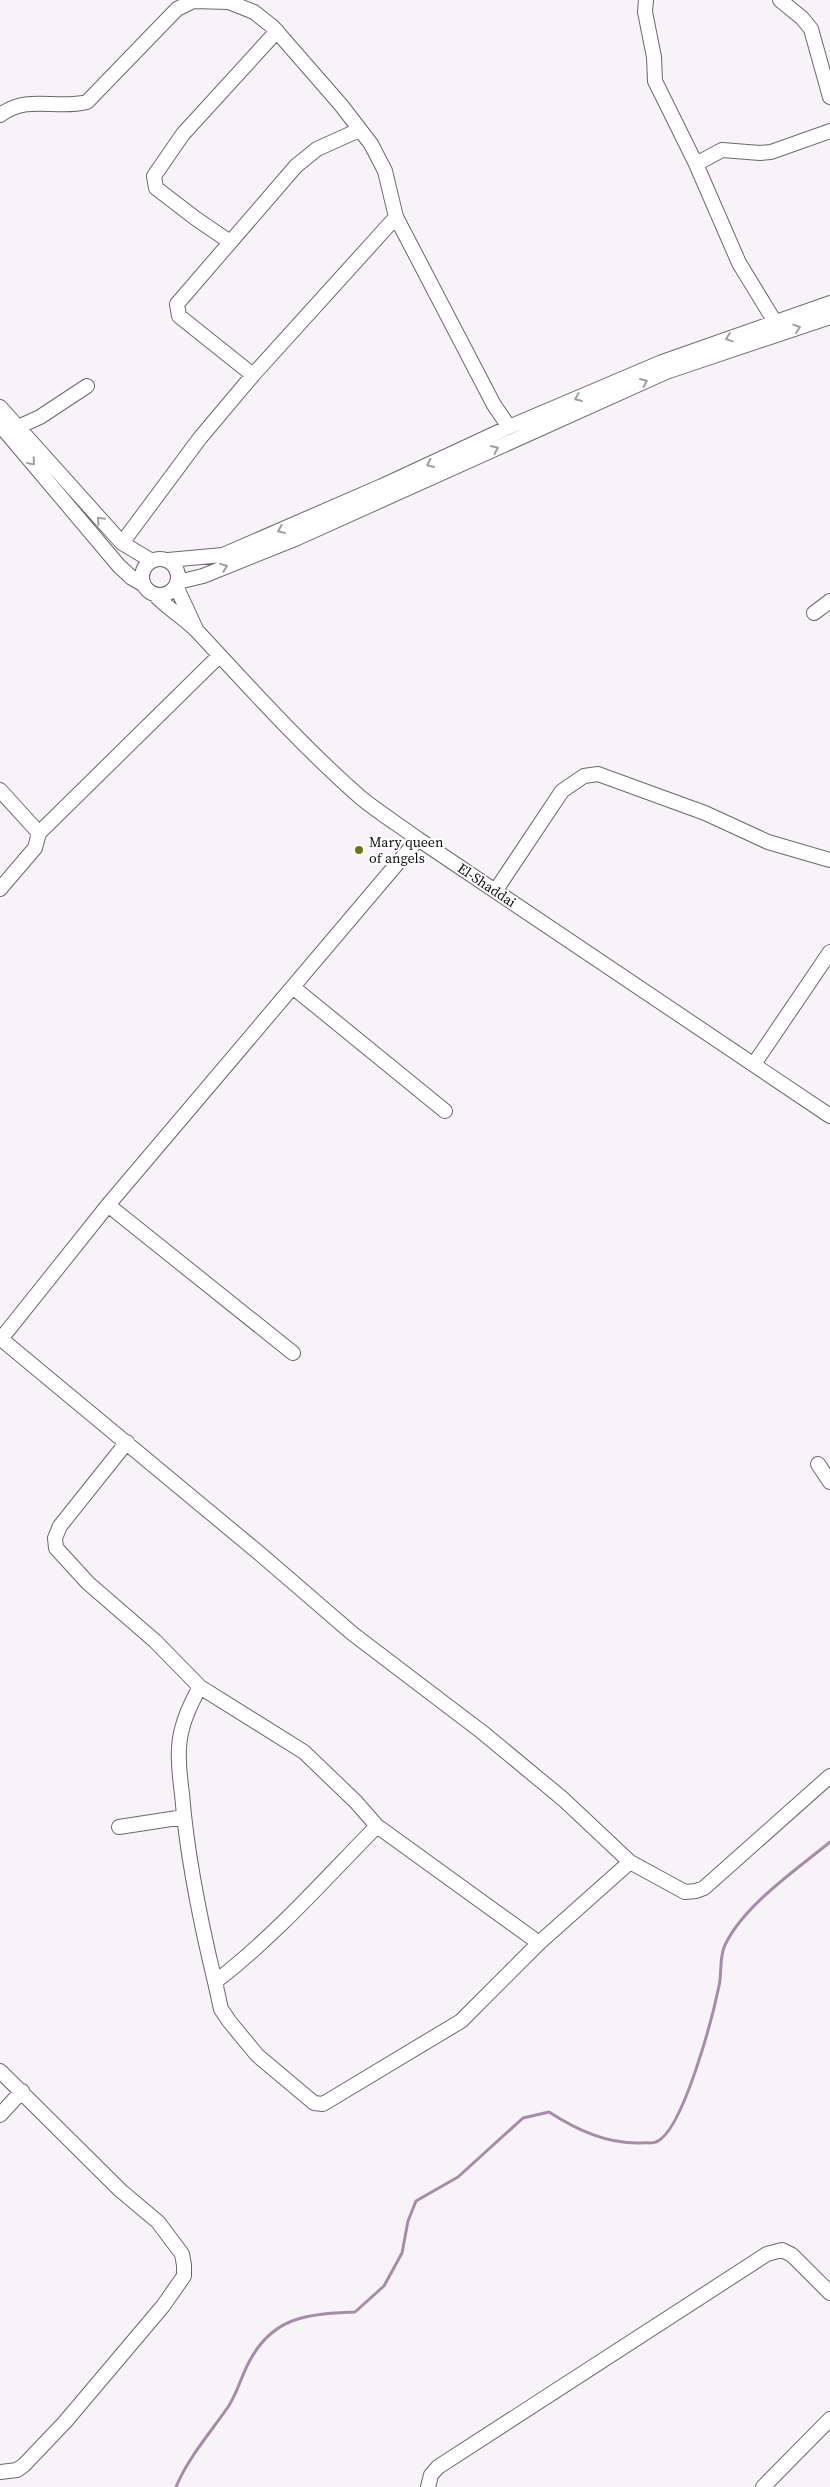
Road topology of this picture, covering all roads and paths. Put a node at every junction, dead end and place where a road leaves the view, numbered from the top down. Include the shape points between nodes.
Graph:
1 (646, 0) edge
2 (780, 0) edge
3 (277, 31) junction
4 (830, 97) edge
5 (0, 115) edge
6 (358, 130) junction
7 (830, 130) edge
8 (696, 164) junction
9 (396, 217) junction
10 (230, 242) junction
11 (830, 303) edge
12 (830, 317) edge
13 (775, 322) junction
14 (664, 367) junction
15 (253, 375) junction
16 (87, 386) dead end
17 (0, 406) edge
18 (0, 425) edge
19 (18, 427) junction
20 (508, 427) junction
21 (385, 492) junction
22 (122, 543) junction
23 (168, 560) junction
24 (152, 561) junction
25 (177, 584) junction
26 (144, 585) junction
27 (155, 595) junction
28 (830, 601) edge
29 (814, 613) dead end
30 (196, 630) junction
31 (218, 657) junction
32 (0, 790) edge
33 (39, 833) junction
34 (418, 839) junction
35 (830, 860) edge
36 (0, 889) edge
37 (496, 890) junction
38 (830, 952) edge
39 (294, 988) junction
40 (754, 1064) junction
41 (445, 1111) dead end
42 (830, 1116) edge
43 (108, 1205) junction
44 (1, 1338) edge
45 (293, 1353) dead end
46 (127, 1442) junction
47 (818, 1464) dead end
48 (830, 1482) edge
49 (200, 1687) junction
50 (830, 1776) edge
51 (184, 1817) junction
52 (377, 1826) junction
53 (119, 1827) dead end
54 (630, 1862) junction
55 (539, 1943) junction
56 (215, 1982) junction
57 (0, 2071) edge
58 (22, 2091) junction
59 (0, 2116) edge
60 (830, 2292) edge
61 (830, 2420) edge
62 (0, 2472) edge
63 (428, 2487) edge
64 (763, 2487) edge

1 - 8 street via 655,81
2 - 4 street via 811,30
3 - 5 street via 242,6 214,0 193,1 177,9 87,102 20,104
3 - 6 street via 347,112
3 - 10 street via 182,134 154,176 156,188
6 - 9 street via 371,144 382,164
6 - 10 street via 317,149 296,166
7 - 8 street via 772,152 722,150
8 - 13 street via 739,263
9 - 15 street
9 - 20 street
10 - 15 street via 177,304 176,310 179,316
11 - 13 street
14 -> 12 street
13 -> 14 street
14 -> 20 street
21 -> 14 street
15 - 22 street via 200,438
16 - 19 street via 40,417
17 - 19 street
18 -> 26 street via 119,566
22 -> 19 street
20 -> 21 street
21 -> 23 street via 223,555
25 -> 21 street via 295,538
22 - 24 street
23 - 24 street
23 - 25 street via 176,567
24 - 26 street via 142,574
25 - 27 street via 167,594
25 - 30 street
26 - 27 street
27 - 30 street, El-Shaddai
28 - 29 street
30 - 31 street, El-Shaddai
31 - 33 street
31 - 34 street, El-Shaddai via 361,798
32 - 33 street
33 - 36 street via 35,848
34 - 37 street, El-Shaddai
34 - 39 street
35 - 37 street via 768,842 705,813 598,774 584,776 562,791
37 - 40 street, El-Shaddai
38 - 40 street
39 - 41 street
39 - 43 street
40 - 42 street, El-Shaddai
43 - 44 street
43 - 45 street
44 - 46 street
46 - 49 street via 60,1526 55,1538 56,1548 88,1583 155,1641
46 - 54 street via 345,1628 512,1756
47 - 48 street
49 - 51 street via 187,1710 179,1747
49 - 52 street via 304,1752
50 - 54 street via 704,1888 685,1892
51 - 53 street
51 - 56 street via 199,1912
52 - 55 street
52 - 56 street via 252,1954
54 - 55 street
55 - 56 street via 461,2021 318,2105 257,2055 221,2009
57 - 58 street
58 - 59 street
58 - 62 street via 120,2190 158,2222 182,2254 184,2276 163,2306 65,2422 24,2465 17,2470
60 - 63 street via 792,2255 782,2250 766,2254 438,2467 431,2475
61 - 64 street

